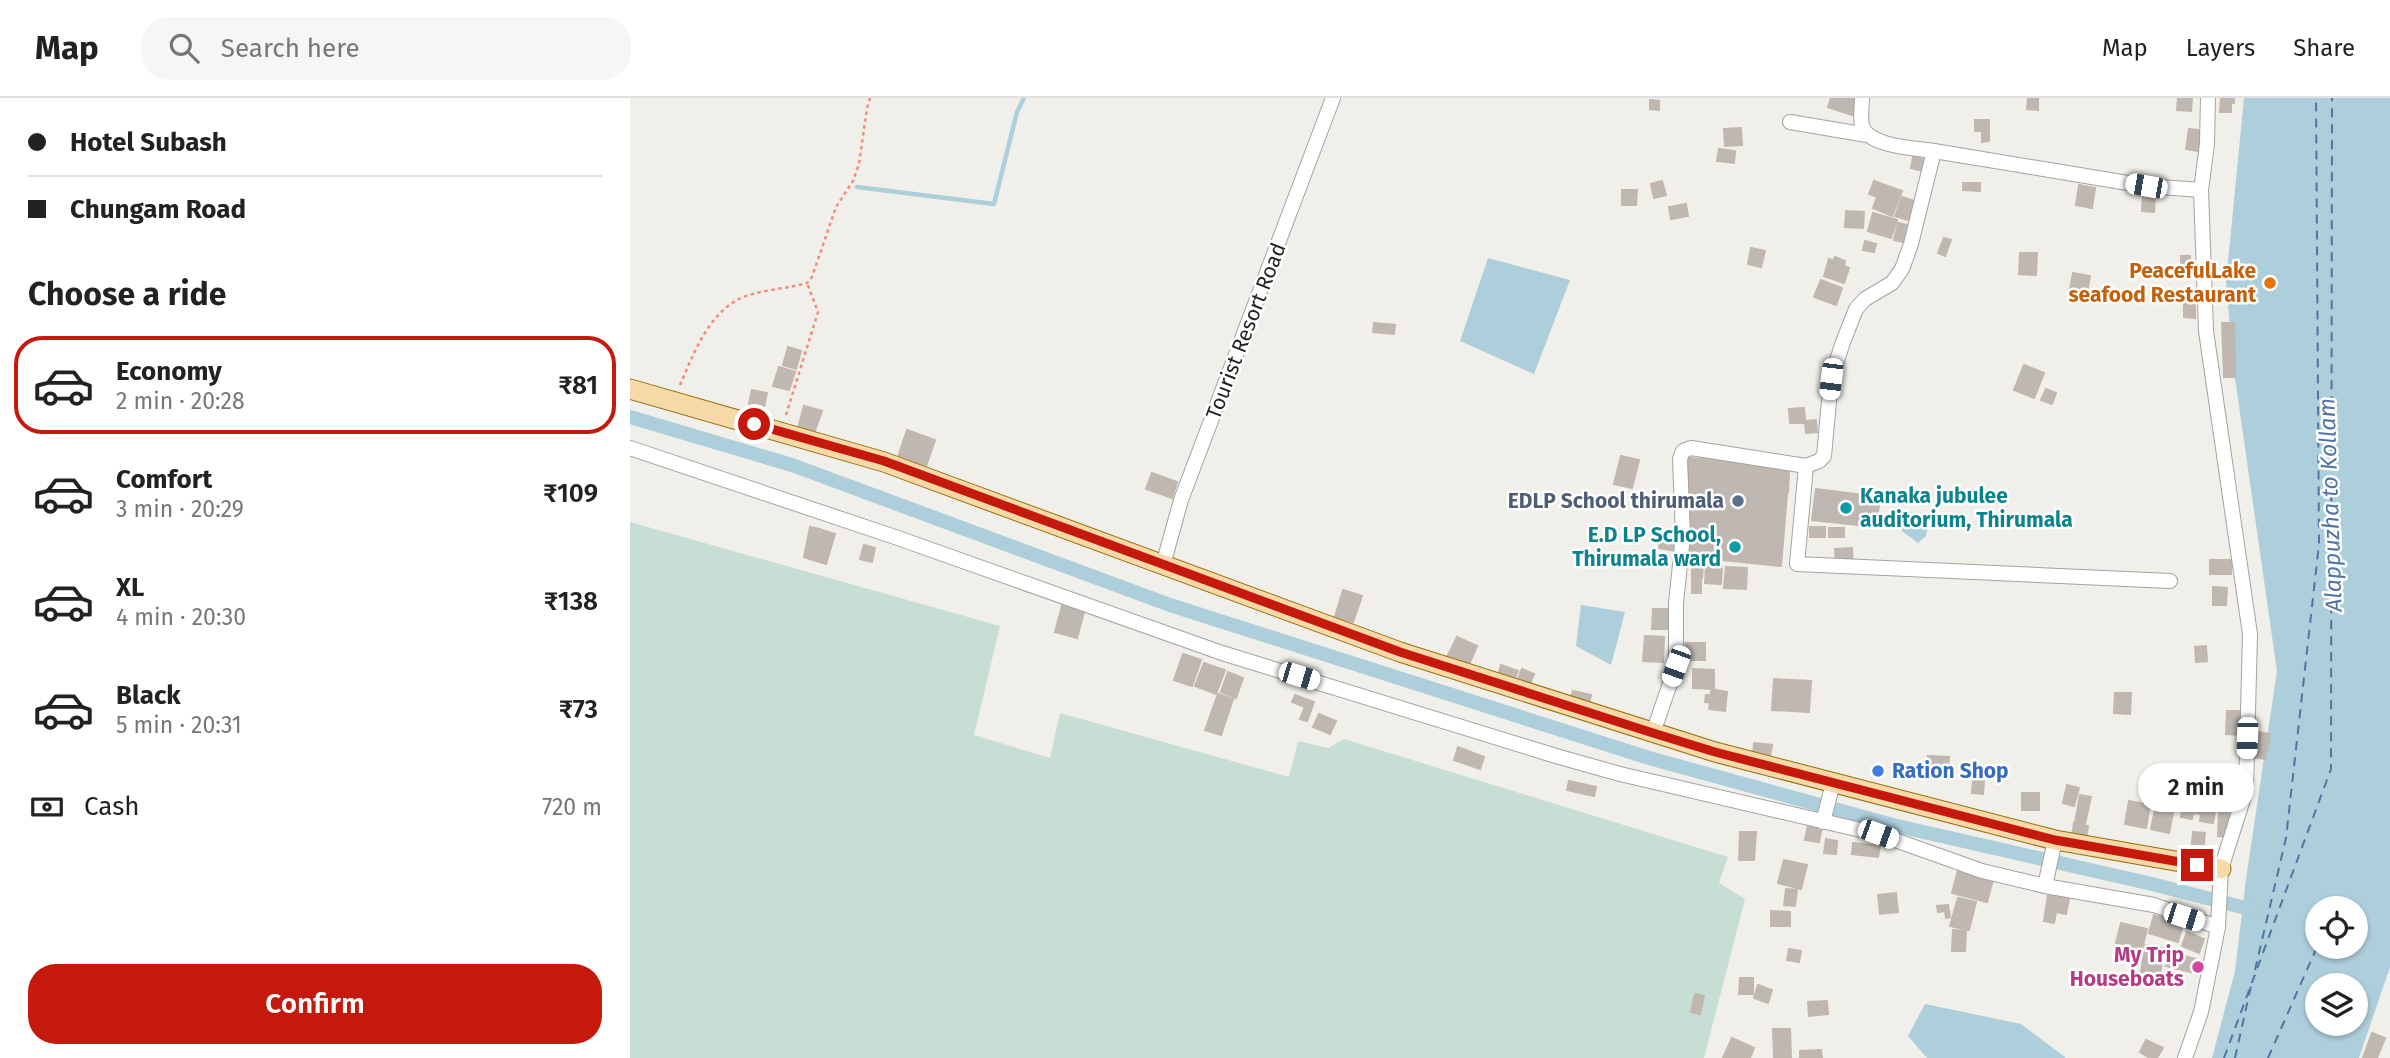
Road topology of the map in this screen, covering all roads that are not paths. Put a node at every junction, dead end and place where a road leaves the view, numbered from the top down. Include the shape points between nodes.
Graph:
1 (1333, 98) edge
2 (1862, 98) edge
3 (2208, 98) edge
4 (1790, 122) dead end
5 (1867, 135) junction
6 (1934, 151) junction
7 (2201, 190) junction
8 (630, 389) edge
9 (630, 448) edge
10 (1806, 466) junction
11 (1163, 565) junction
12 (2170, 581) dead end
13 (1653, 733) junction
14 (1833, 783) junction
15 (1823, 822) junction
16 (2055, 840) junction
17 (2221, 875) junction
18 (2045, 886) junction
19 (2218, 925) junction
20 (2185, 1058) edge

1 - 11 street, Tourist Resort Road via 1181,500
2 - 5 street via 1861,117
3 - 7 street
4 - 5 street
5 - 6 street via 1878,142
6 - 7 street via 2155,187
6 - 10 street via 1902,269 1892,283 1856,309 1831,379 1824,456
7 - 17 street via 2206,331 2250,634 2246,790
8 - 11 main road via 884,461
9 - 15 street via 1236,657 1620,774
10 - 12 street via 1797,564
10 - 13 street via 1691,448 1683,451 1676,666
11 - 13 main road via 1400,652
13 - 14 main road
14 - 15 street
14 - 16 main road
15 - 18 street via 1878,834 1982,871
16 - 17 main road
16 - 18 street
17 - 19 street
18 - 19 street via 2154,905
19 - 20 street via 2201,1012

